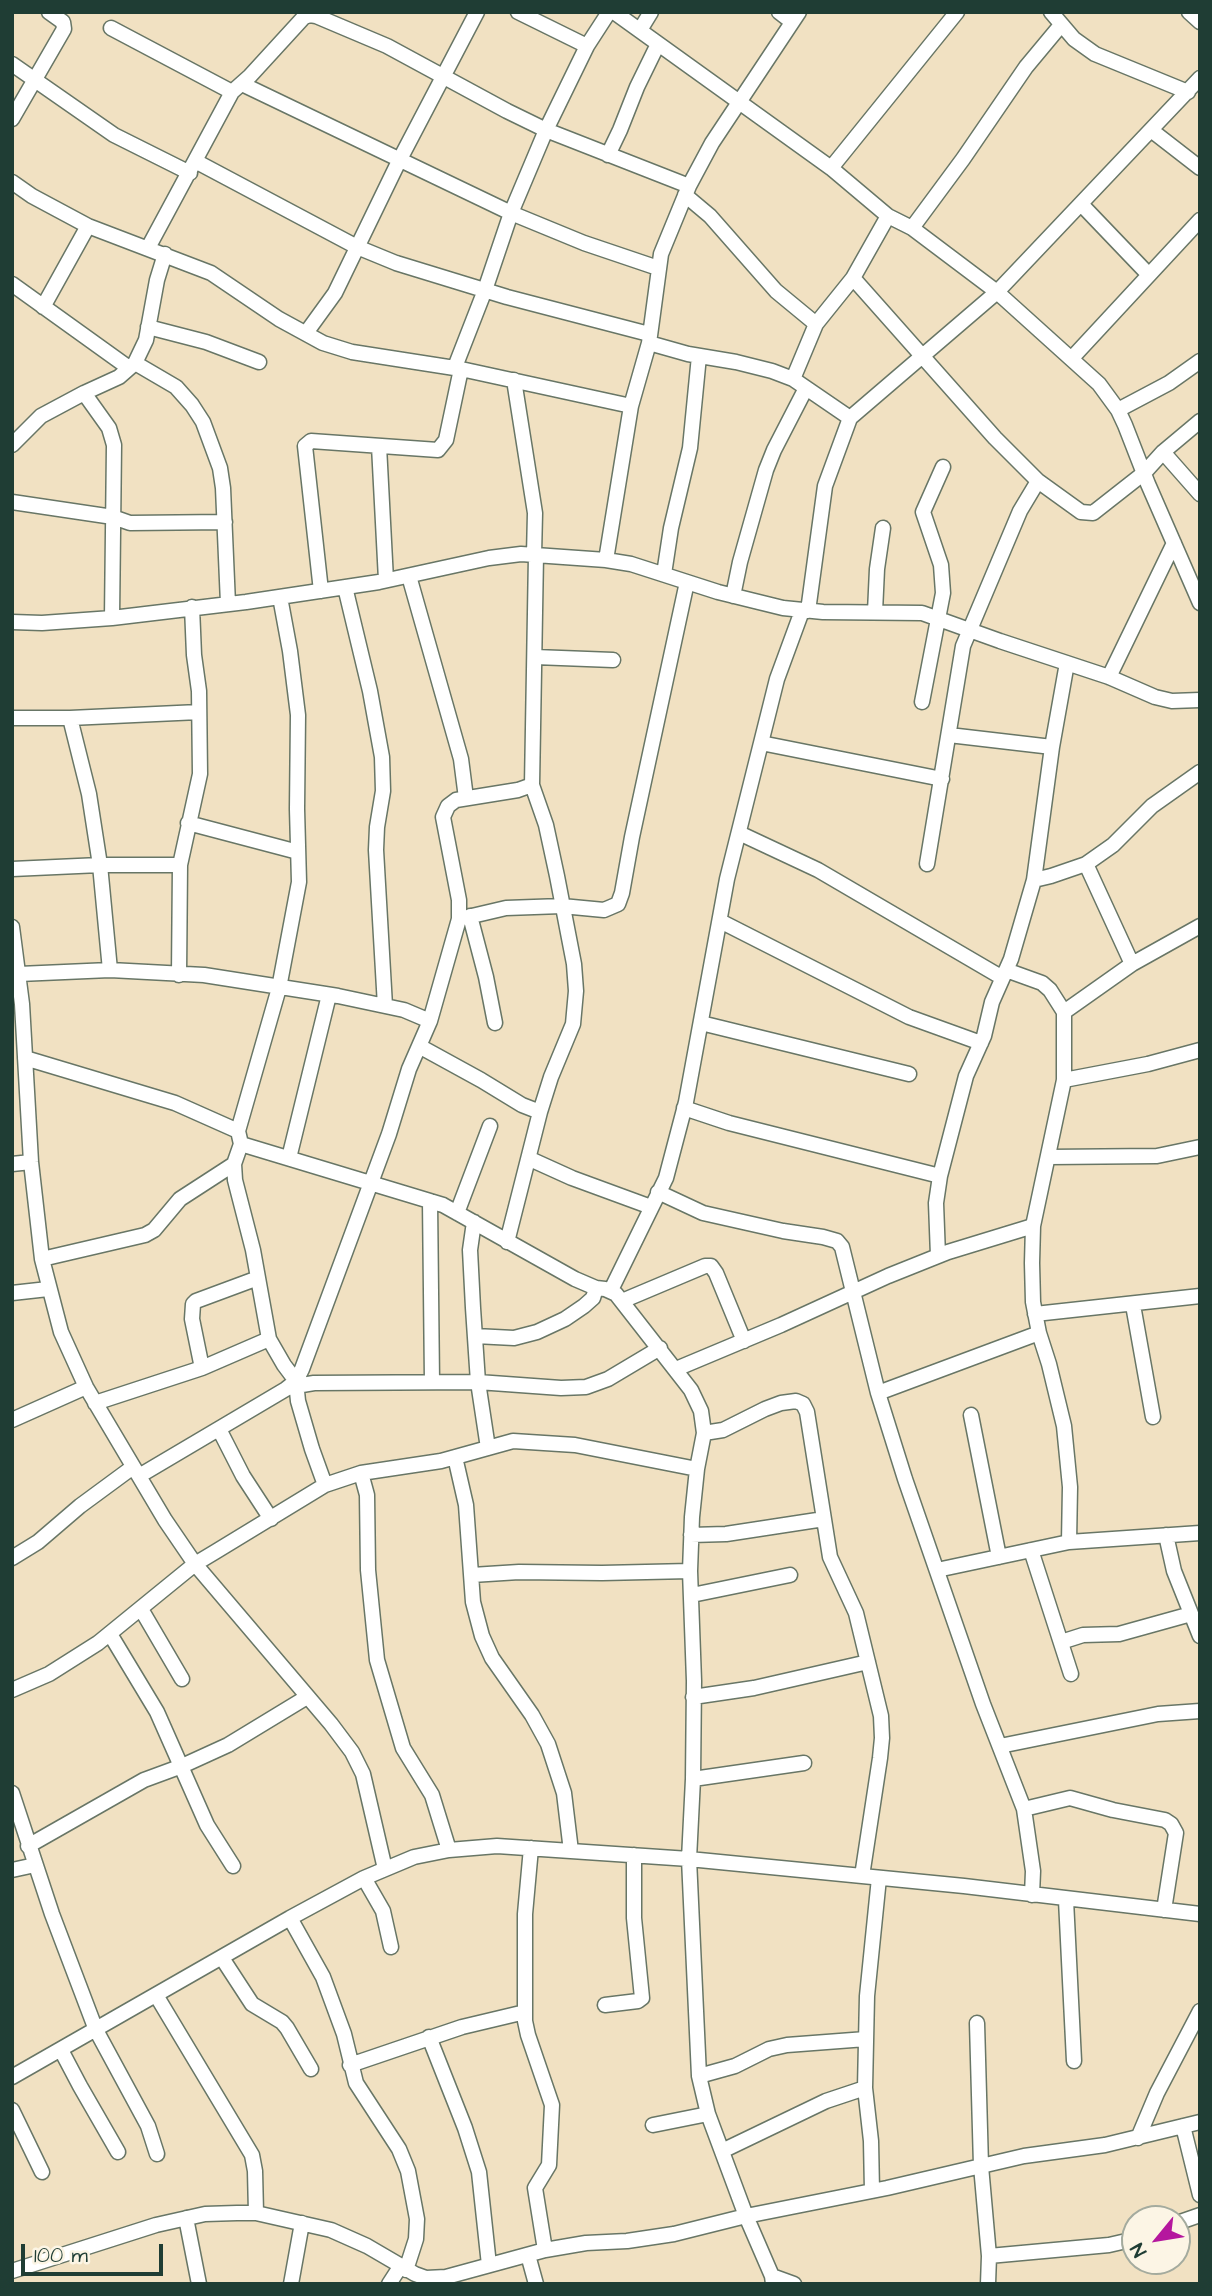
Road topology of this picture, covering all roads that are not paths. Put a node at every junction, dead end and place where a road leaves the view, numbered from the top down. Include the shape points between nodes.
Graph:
1 (49, 12) edge
2 (477, 12) edge
3 (518, 12) edge
4 (611, 12) edge
5 (651, 12) edge
6 (779, 12) edge
7 (957, 12) edge
8 (1051, 12) edge
9 (1189, 12) edge
10 (796, 17) edge
11 (1200, 22) edge
12 (1061, 25) junction
13 (111, 28) dead end
14 (640, 30) junction
15 (658, 44) junction
16 (587, 46) junction
17 (12, 64) edge
18 (443, 75) junction
19 (1200, 78) edge
20 (37, 80) junction
21 (237, 88) junction
22 (1188, 92) junction
23 (738, 103) junction
24 (12, 120) edge
25 (546, 130) junction
26 (1151, 130) junction
27 (608, 155) junction
28 (399, 161) junction
29 (193, 167) junction
30 (831, 168) junction
31 (1200, 168) edge
32 (12, 182) edge
33 (687, 190) junction
34 (1081, 204) junction
35 (510, 214) junction
36 (888, 216) junction
37 (1200, 221) edge
38 (88, 226) junction
39 (912, 228) junction
40 (357, 247) junction
41 (148, 248) junction
42 (165, 254) junction
43 (658, 268) junction
44 (1148, 274) junction
45 (853, 278) junction
46 (12, 284) edge
47 (485, 290) junction
48 (997, 292) junction
49 (43, 307) junction
50 (816, 324) junction
51 (149, 327) junction
52 (306, 333) junction
53 (649, 339) junction
54 (922, 355) junction
55 (699, 356) junction
56 (1072, 358) junction
57 (259, 362) dead end
58 (1200, 362) edge
59 (132, 366) junction
60 (458, 368) junction
61 (793, 379) junction
62 (513, 380) junction
63 (806, 388) junction
64 (84, 393) junction
65 (631, 406) junction
66 (1118, 410) junction
67 (850, 418) junction
68 (1200, 421) edge
69 (12, 445) edge
70 (379, 446) junction
71 (1163, 452) junction
72 (943, 467) dead end
73 (1144, 473) junction
74 (1038, 481) junction
75 (1200, 494) edge
76 (12, 502) edge
77 (113, 517) junction
78 (225, 522) junction
79 (883, 528) dead end
80 (1174, 543) junction
81 (535, 555) junction
82 (606, 560) junction
83 (664, 574) junction
84 (409, 576) junction
85 (386, 580) junction
86 (687, 582) junction
87 (345, 587) junction
88 (321, 591) junction
89 (733, 596) junction
90 (280, 597) junction
91 (1200, 603) edge
92 (228, 604) junction
93 (192, 607) junction
94 (805, 611) junction
95 (875, 612) junction
96 (111, 618) junction
97 (938, 618) junction
98 (12, 622) edge
99 (969, 629) junction
100 (535, 657) junction
101 (613, 660) dead end
102 (1067, 663) junction
103 (1109, 677) junction
104 (1200, 700) edge
105 (922, 702) dead end
106 (199, 712) junction
107 (12, 718) edge
108 (69, 718) junction
109 (949, 734) junction
110 (761, 743) junction
111 (1052, 747) junction
112 (1200, 772) edge
113 (942, 779) junction
114 (532, 785) junction
115 (466, 798) junction
116 (188, 823) junction
117 (739, 833) junction
118 (298, 852) junction
119 (927, 864) dead end
120 (1086, 864) junction
121 (100, 865) junction
122 (180, 865) junction
123 (12, 869) edge
124 (1034, 880) junction
125 (562, 906) junction
126 (464, 917) junction
127 (720, 921) junction
128 (1200, 926) edge
129 (12, 927) edge
130 (1132, 964) junction
131 (110, 970) junction
132 (1004, 973) junction
133 (19, 974) junction
134 (179, 975) junction
135 (279, 988) junction
136 (329, 995) junction
137 (385, 1006) junction
138 (1064, 1012) junction
139 (430, 1021) junction
140 (495, 1023) dead end
141 (701, 1023) junction
142 (981, 1043) junction
143 (419, 1046) junction
144 (20, 1047) edge
145 (1200, 1050) edge
146 (909, 1074) dead end
147 (1064, 1080) junction
148 (684, 1108) junction
149 (540, 1112) junction
150 (490, 1126) dead end
151 (239, 1138) junction
152 (1200, 1147) edge
153 (1049, 1157) junction
154 (289, 1158) junction
155 (530, 1159) junction
156 (31, 1162) junction
157 (12, 1164) edge
158 (234, 1164) junction
159 (940, 1176) junction
160 (370, 1182) junction
161 (659, 1192) junction
162 (430, 1201) junction
163 (651, 1207) junction
164 (457, 1213) junction
165 (474, 1222) junction
166 (1033, 1226) junction
167 (507, 1242) junction
168 (937, 1256) junction
169 (42, 1259) junction
170 (258, 1278) junction
171 (48, 1289) junction
172 (596, 1289) junction
173 (611, 1290) junction
174 (853, 1291) junction
175 (12, 1293) edge
176 (1200, 1296) edge
177 (622, 1301) junction
178 (1133, 1305) junction
179 (1035, 1314) junction
180 (1039, 1333) junction
181 (474, 1336) junction
182 (269, 1339) junction
183 (744, 1340) junction
184 (660, 1348) junction
185 (202, 1368) junction
186 (676, 1369) junction
187 (432, 1382) junction
188 (478, 1382) junction
189 (296, 1384) junction
190 (86, 1387) junction
191 (878, 1393) junction
192 (95, 1403) junction
193 (971, 1415) dead end
194 (1153, 1417) dead end
195 (12, 1420) edge
196 (219, 1429) junction
197 (704, 1433) junction
198 (488, 1448) junction
199 (455, 1457) junction
200 (697, 1469) junction
201 (136, 1472) junction
202 (361, 1473) junction
203 (325, 1485) junction
204 (271, 1519) junction
205 (824, 1519) junction
206 (1200, 1533) edge
207 (691, 1535) junction
208 (1166, 1535) junction
209 (1069, 1542) junction
210 (1031, 1550) junction
211 (999, 1557) junction
212 (12, 1558) edge
213 (195, 1564) junction
214 (937, 1570) junction
215 (690, 1571) junction
216 (472, 1575) junction
217 (790, 1575) dead end
218 (692, 1595) junction
219 (141, 1609) junction
220 (1191, 1614) junction
221 (110, 1634) junction
222 (1200, 1636) edge
223 (1061, 1642) junction
224 (868, 1662) junction
225 (1071, 1674) dead end
226 (182, 1679) dead end
227 (12, 1690) edge
228 (307, 1697) junction
229 (693, 1697) junction
230 (1200, 1711) edge
231 (1000, 1746) junction
232 (804, 1763) dead end
233 (182, 1766) junction
234 (693, 1779) junction
235 (12, 1793) edge
236 (1024, 1809) junction
237 (28, 1846) junction
238 (531, 1848) junction
239 (449, 1850) junction
240 (571, 1851) junction
241 (634, 1855) junction
242 (689, 1859) junction
243 (35, 1865) junction
244 (233, 1866) dead end
245 (385, 1869) junction
246 (12, 1870) edge
247 (862, 1876) junction
248 (364, 1878) junction
249 (879, 1878) junction
250 (1032, 1895) junction
251 (1066, 1899) junction
252 (1164, 1910) junction
253 (1200, 1914) edge
254 (290, 1918) junction
255 (391, 1947) dead end
256 (222, 1958) junction
257 (156, 1995) junction
258 (605, 2005) dead end
259 (1200, 2011) edge
260 (525, 2012) junction
261 (977, 2023) dead end
262 (96, 2030) junction
263 (429, 2037) junction
264 (866, 2039) junction
265 (61, 2050) junction
266 (1074, 2061) dead end
267 (350, 2065) junction
268 (311, 2069) dead end
269 (699, 2076) junction
270 (12, 2077) edge
271 (865, 2088) junction
272 (12, 2110) edge
273 (708, 2114) junction
274 (1200, 2122) edge
275 (653, 2125) dead end
276 (1183, 2126) junction
277 (1138, 2138) junction
278 (722, 2151) junction
279 (118, 2152) dead end
280 (157, 2154) dead end
281 (981, 2166) junction
282 (42, 2172) dead end
283 (872, 2191) junction
284 (1200, 2194) edge
285 (256, 2213) junction
286 (746, 2216) junction
287 (186, 2218) junction
288 (302, 2223) junction
289 (1121, 2242) edge
290 (545, 2250) junction
291 (528, 2255) junction
292 (989, 2256) junction
293 (489, 2265) junction
294 (403, 2268) junction
295 (12, 2271) edge
296 (772, 2280) edge
297 (426, 2281) edge
298 (194, 2282) edge
299 (291, 2284) edge
300 (389, 2284) edge
301 (537, 2284) edge
302 (794, 2284) edge
303 (988, 2284) edge

1 - 20 street via 64,29
2 - 18 street
3 - 16 street
4 - 14 street
4 - 16 street
5 - 14 street
6 - 10 street
7 - 30 street
8 - 12 street
9 - 11 street
10 - 23 street
12 - 22 street via 1095,54
12 - 39 street
13 - 21 street
14 - 15 street
15 - 23 street
15 - 27 street
16 - 25 street
17 - 20 street
18 - 21 street via 310,15
18 - 25 street
18 - 28 street
19 - 22 street
20 - 24 street
20 - 29 street via 114,135
21 - 28 street
21 - 29 street
22 - 26 street
23 - 30 street
23 - 33 street
25 - 27 street
25 - 35 street
26 - 31 street
26 - 34 street
27 - 33 street
28 - 35 street
28 - 40 street
29 - 40 street
29 - 41 street
30 - 36 street
32 - 38 street
33 - 43 street
33 - 50 street via 776,291
34 - 44 street
34 - 48 street
35 - 43 street
35 - 47 street
36 - 39 street
36 - 45 street
37 - 44 street
38 - 41 street
38 - 49 street
39 - 48 street
40 - 47 street
40 - 52 street via 335,293
41 - 42 street
42 - 51 street
42 - 52 street via 211,273
43 - 53 street
44 - 56 street
45 - 50 street
45 - 54 street
46 - 49 street
47 - 53 street
47 - 60 street
48 - 54 street
48 - 56 street
49 - 59 street
50 - 61 street
51 - 57 street
51 - 59 street
52 - 60 street via 352,352
53 - 55 street
53 - 65 street
54 - 67 street
54 - 74 street
55 - 61 street
55 - 83 street via 690,448
56 - 66 street
58 - 66 street
59 - 64 street
59 - 78 street via 176,387 203,422 220,468
60 - 62 street
60 - 70 street via 442,447
61 - 63 street
62 - 65 street
62 - 81 street via 535,513
63 - 67 street
63 - 89 street via 766,470
64 - 69 street via 41,416
64 - 77 street via 112,437
65 - 82 street
66 - 73 street
67 - 94 street via 825,486
68 - 71 street
70 - 85 street
70 - 88 street via 311,441 304,446
71 - 73 street
71 - 75 street
72 - 97 street via 923,512 941,565
73 - 74 street via 1087,514
73 - 80 street
74 - 99 street via 1020,511
76 - 77 street
77 - 78 street via 130,523
77 - 96 street
78 - 92 street
79 - 95 street
80 - 91 street
80 - 103 street
81 - 82 street
81 - 84 street via 504,555
81 - 100 street
82 - 83 street
83 - 86 street
84 - 85 street
84 - 115 street via 461,759
85 - 87 street
86 - 89 street
86 - 125 street via 618,904 604,910
87 - 88 street
87 - 137 street via 382,757 376,850
88 - 90 street
89 - 94 street
90 - 92 street
90 - 118 street via 298,715
92 - 93 street
93 - 96 street
93 - 106 street
94 - 95 street
94 - 110 street via 777,679
95 - 97 street via 908,611
96 - 98 street
97 - 99 street
97 - 105 street
99 - 102 street
99 - 109 street
100 - 101 street
100 - 114 street
102 - 103 street
102 - 111 street
103 - 104 street via 1155,697
106 - 108 street
106 - 116 street via 200,774
107 - 108 street
108 - 121 street via 89,793
109 - 111 street
109 - 113 street
110 - 113 street
110 - 117 street
111 - 124 street
112 - 120 street via 1152,806 1113,845
113 - 119 street
114 - 115 street
114 - 125 street via 546,825
115 - 126 street via 448,806 443,817
116 - 118 street
116 - 122 street
117 - 127 street
117 - 132 street via 818,870
118 - 135 street via 299,882
120 - 124 street
120 - 130 street
121 - 122 street
121 - 123 street
121 - 131 street
122 - 134 street
124 - 132 street
125 - 126 street via 506,908
125 - 149 street via 574,964 573,1024
126 - 139 street
126 - 140 street via 486,976
127 - 141 street
127 - 142 street via 909,1017
128 - 130 street
129 - 133 street
130 - 138 street
131 - 133 street
131 - 134 street
132 - 138 street via 1042,983
132 - 142 street
133 - 144 street
134 - 135 street
135 - 136 street
135 - 151 street
136 - 137 street
136 - 154 street
137 - 139 street
138 - 147 street
139 - 143 street
141 - 146 street
141 - 148 street
142 - 159 street via 966,1076
143 - 149 street
143 - 160 street
144 - 151 street via 175,1103
144 - 156 street
145 - 147 street
147 - 153 street
148 - 159 street
148 - 161 street
149 - 155 street
150 - 164 street
151 - 154 street
151 - 158 street
152 - 153 street via 1157,1156
153 - 166 street
154 - 160 street
155 - 163 street
155 - 167 street
156 - 157 street
156 - 169 street
158 - 169 street via 180,1199 145,1235
158 - 170 street
159 - 168 street
160 - 162 street
160 - 189 street
161 - 163 street
161 - 174 street via 703,1213 837,1241
162 - 164 street
162 - 187 street
163 - 173 street
164 - 165 street
165 - 167 street
165 - 181 street via 470,1250
166 - 168 street
166 - 179 street
167 - 172 street
168 - 174 street
169 - 171 street
170 - 182 street
170 - 185 street via 193,1304
171 - 175 street
171 - 190 street
172 - 173 street
172 - 181 street via 584,1307 537,1332 514,1338
173 - 177 street
174 - 183 street
174 - 191 street
176 - 178 street
177 - 183 street via 711,1266
177 - 184 street
178 - 179 street
178 - 194 street
179 - 180 street
180 - 191 street
180 - 209 street via 1064,1426
181 - 188 street
182 - 185 street
182 - 189 street
183 - 186 street
184 - 186 street
184 - 188 street via 608,1380 586,1387
185 - 192 street
186 - 197 street via 701,1411
187 - 188 street
187 - 189 street
188 - 198 street
189 - 196 street
189 - 203 street
190 - 192 street
190 - 195 street
191 - 214 street
192 - 201 street
193 - 211 street
196 - 201 street
196 - 204 street
197 - 200 street
197 - 205 street via 723,1430 781,1404 803,1404
198 - 199 street
198 - 200 street via 513,1441 575,1445
199 - 202 street
199 - 216 street via 466,1505
200 - 207 street
201 - 212 street via 80,1506
201 - 213 street
202 - 203 street
202 - 239 street via 367,1495 368,1570 377,1661 403,1748 432,1795
203 - 204 street
204 - 213 street
205 - 207 street
205 - 224 street via 830,1557 856,1613
206 - 208 street
207 - 215 street
208 - 209 street
208 - 220 street
209 - 210 street
210 - 211 street
210 - 223 street
211 - 214 street
213 - 219 street
213 - 228 street
214 - 231 street
215 - 216 street
215 - 218 street
216 - 240 street via 482,1636 548,1744 564,1793
217 - 218 street
218 - 229 street
219 - 221 street
219 - 226 street
220 - 222 street
220 - 223 street via 1119,1634 1083,1635
221 - 227 street via 49,1674
221 - 233 street via 157,1712
223 - 225 street
224 - 229 street
224 - 247 street via 882,1738
228 - 233 street via 228,1745
228 - 245 street via 352,1752 363,1774
229 - 234 street
230 - 231 street via 1158,1714
231 - 236 street
232 - 234 street
233 - 237 street via 144,1780
233 - 244 street via 207,1825
234 - 242 street
235 - 237 street
236 - 250 street
236 - 252 street via 1070,1798 1166,1820 1176,1833
237 - 243 street
238 - 239 street
238 - 240 street
238 - 260 street via 525,1914
239 - 245 street
240 - 241 street
241 - 242 street
241 - 258 street via 634,1918 642,1998
242 - 247 street
242 - 269 street
243 - 246 street
243 - 262 street
245 - 248 street
247 - 249 street
248 - 254 street
248 - 255 street via 383,1911
249 - 250 street
249 - 264 street
250 - 251 street
251 - 252 street
251 - 266 street
252 - 253 street
254 - 256 street
254 - 267 street via 323,1976
256 - 257 street
256 - 268 street via 252,2004 287,2028
257 - 262 street
257 - 285 street via 252,2155
259 - 277 street
260 - 263 street
260 - 290 street via 528,2035 552,2105 549,2168 535,2188
261 - 281 street
262 - 265 street
262 - 280 street via 148,2126
263 - 267 street
263 - 293 street via 479,2172
264 - 269 street via 786,2045 735,2067
264 - 271 street
265 - 270 street
265 - 279 street
267 - 294 street via 408,2171 416,2239
269 - 273 street
271 - 278 street via 826,2101
271 - 283 street
272 - 282 street
273 - 275 street
273 - 278 street
274 - 276 street
276 - 277 street
276 - 284 street
277 - 281 street
278 - 286 street
281 - 283 street
281 - 292 street
283 - 286 street
285 - 287 street
285 - 288 street
286 - 290 street via 674,2234
286 - 296 street
287 - 295 street
287 - 298 street
288 - 294 street via 367,2246
288 - 299 street
289 - 292 street
290 - 291 street
291 - 293 street
291 - 301 street
292 - 303 street
293 - 297 street
294 - 297 street
294 - 300 street
296 - 302 street

